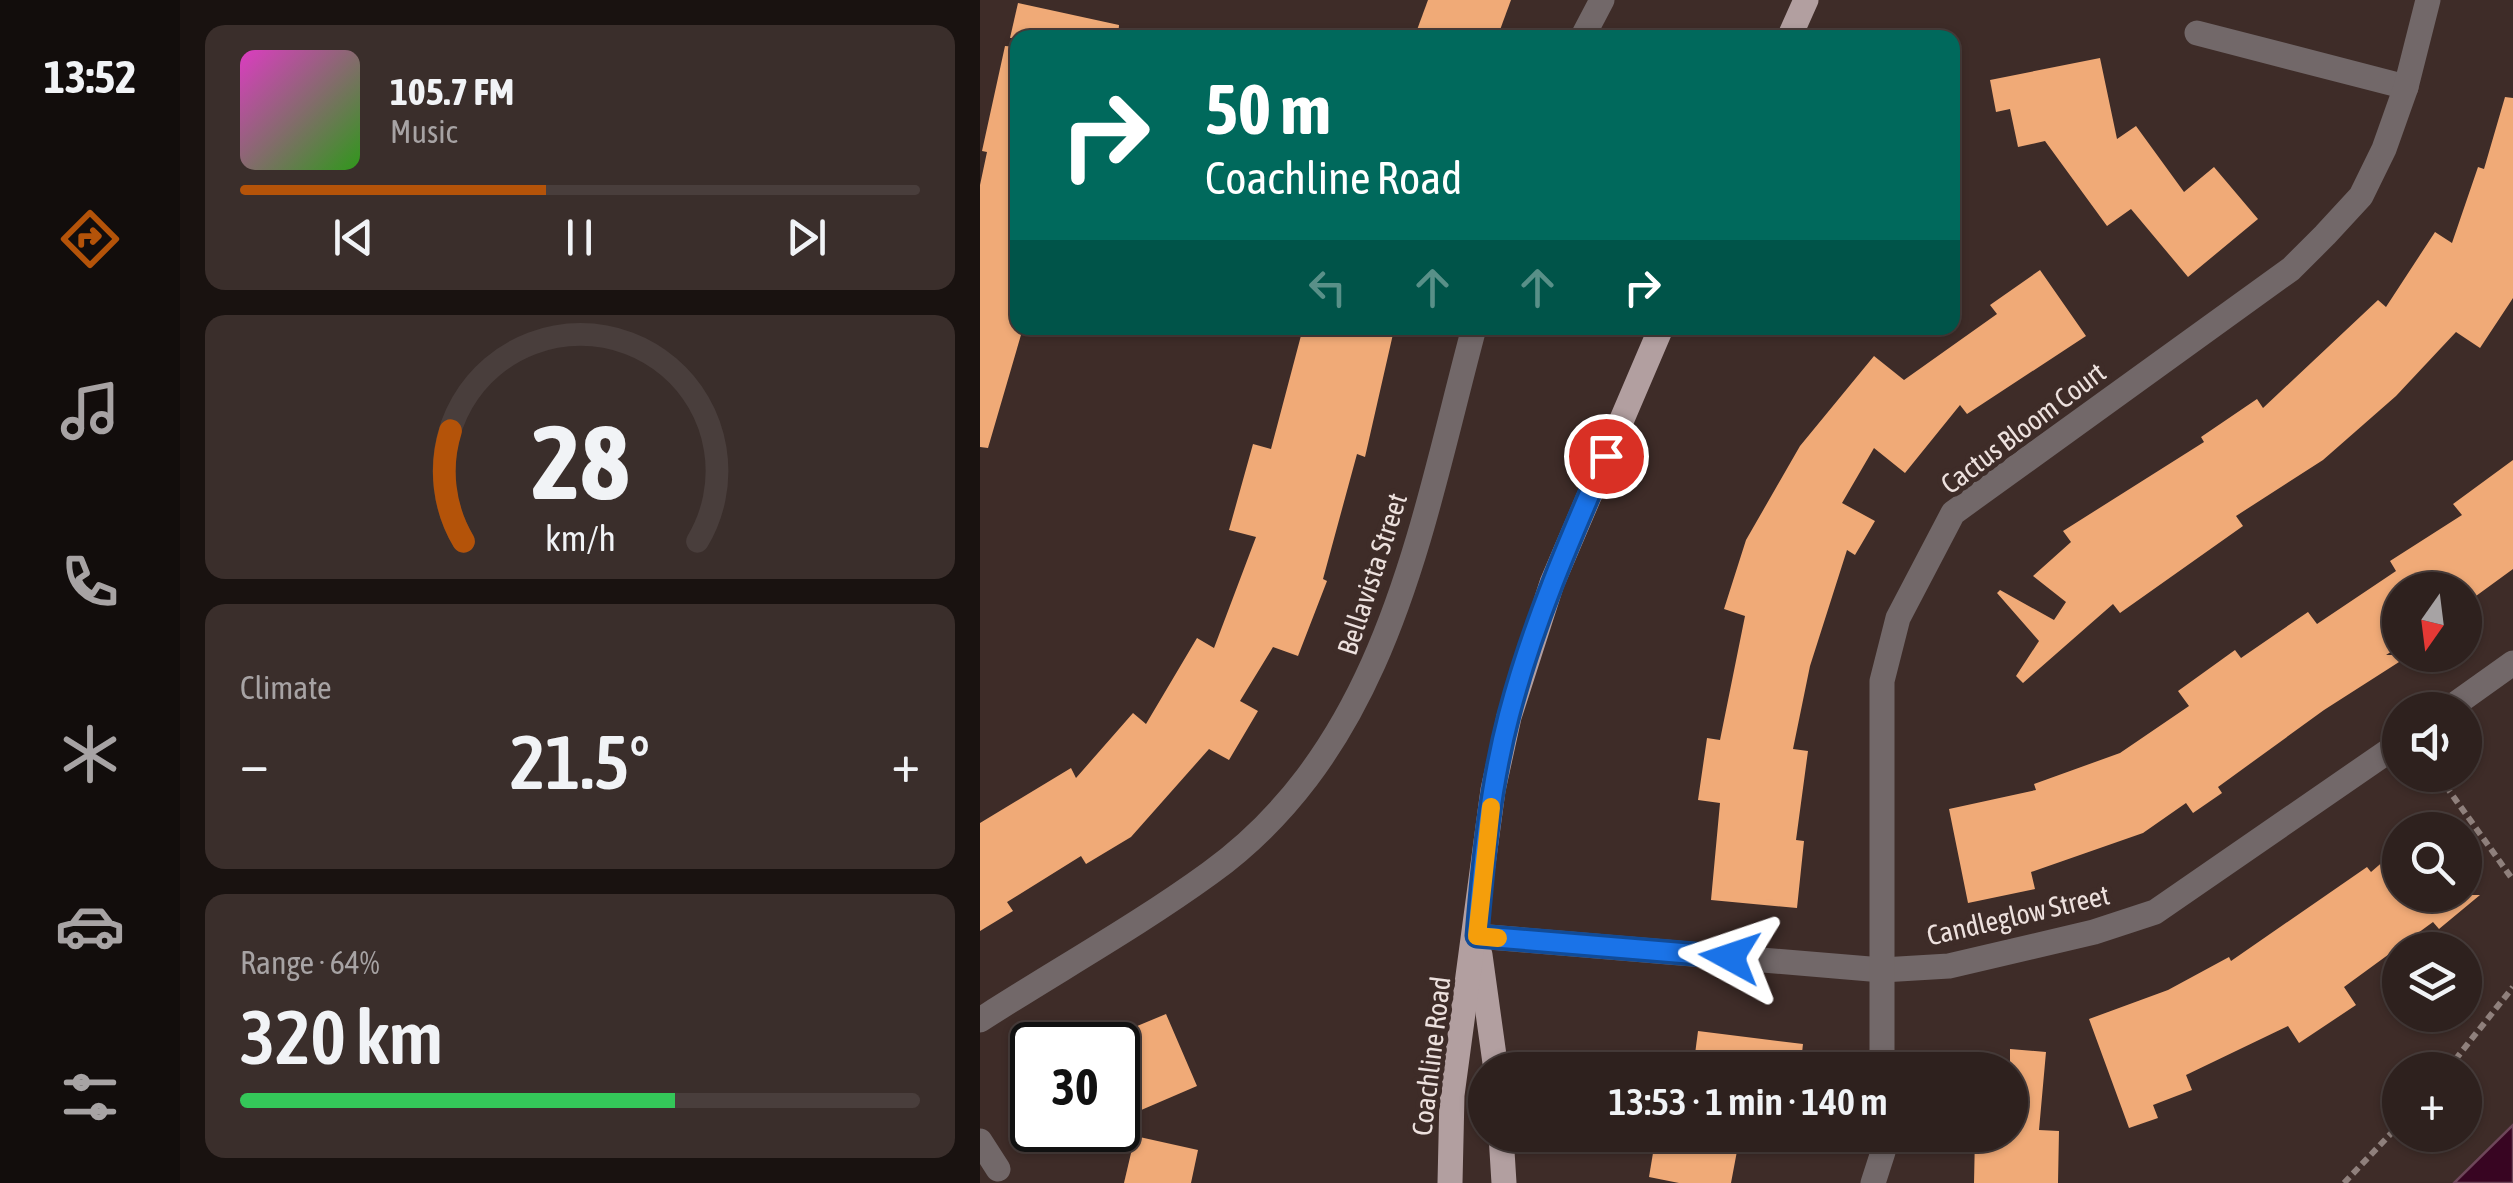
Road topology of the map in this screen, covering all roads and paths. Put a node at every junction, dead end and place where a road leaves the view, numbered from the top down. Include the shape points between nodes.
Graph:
1 (1602, 0) edge
2 (1806, 0) edge
3 (2428, 0) edge
4 (1586, 30) edge
5 (1793, 30) edge
6 (2197, 33) dead end
7 (2406, 88) junction
8 (1472, 335) edge
9 (1658, 335) edge
10 (2513, 663) edge
11 (2472, 692) edge
12 (2382, 755) edge
13 (2450, 792) edge
14 (2513, 880) edge
15 (1477, 936) junction
16 (1882, 970) junction
17 (2513, 987) edge
18 (980, 1020) edge
19 (1493, 1052) edge
20 (1882, 1052) edge
21 (2461, 1052) edge
22 (980, 1141) edge
23 (2382, 1143) edge
24 (1502, 1152) edge
25 (1879, 1152) edge
26 (998, 1169) dead end
27 (1450, 1183) edge
28 (1504, 1183) edge
29 (1873, 1183) edge
30 (2344, 1183) edge

1 - 4 street
2 - 5 main road
3 - 7 street, Cactus Bloom Court
6 - 7 street
7 - 16 street, Cactus Bloom Court via 2361,196 2292,268 1954,513 1898,618 1882,681
8 - 18 street, Bellavista Street via 1390,635 1359,700 1315,764 1259,831 1211,873
9 - 15 main road, Coachline Road via 1530,646 1493,790
10 - 11 street
12 - 16 street, Candleglow Street via 2155,912 1950,966
13 - 14 path
15 - 16 street, Candleglow Street
15 - 19 main road, Coachline Road
15 - 27 main road, Coachline Road via 1452,1096
16 - 20 street, Cactus Bloom Court
17 - 21 path
22 - 26 street
23 - 30 path
24 - 28 main road
25 - 29 street

